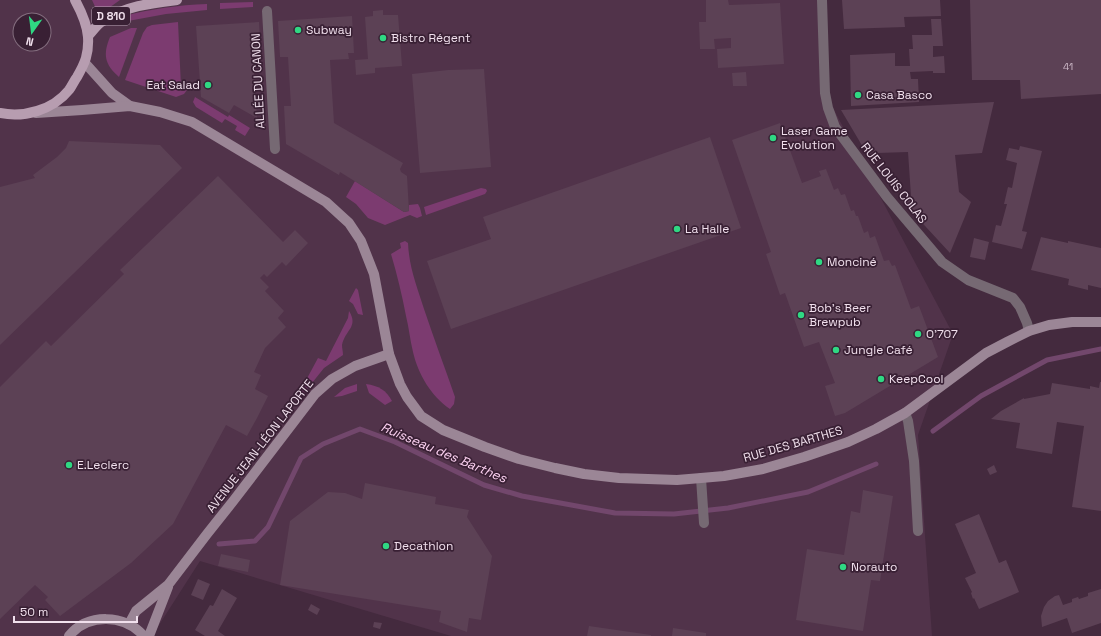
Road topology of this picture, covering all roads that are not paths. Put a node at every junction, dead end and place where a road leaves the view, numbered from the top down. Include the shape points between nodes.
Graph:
1 (75, 0) edge
2 (177, 0) edge
3 (822, 0) edge
4 (267, 11) dead end
5 (88, 36) junction
6 (85, 63) junction
7 (130, 106) junction
8 (0, 113) edge
9 (34, 113) junction
10 (275, 149) dead end
11 (1101, 322) edge
12 (1029, 331) junction
13 (389, 354) junction
14 (905, 413) junction
15 (701, 478) junction
16 (704, 523) dead end
17 (918, 531) dead end
18 (168, 585) junction
19 (128, 624) junction
20 (69, 636) edge
21 (144, 636) edge
22 (149, 636) edge

1 - 5 main road via 83,15
2 - 5 main road, D 810 via 141,5 114,14 102,21
3 - 12 street, RUE LOUIS COLAS via 825,93 835,127 887,197 942,262 968,280 1013,298 1020,307
4 - 10 street, ALLÉE DU CANON
5 - 6 main road
6 - 7 street via 112,93
6 - 9 main road via 69,90 56,103
7 - 9 street
7 - 13 street via 192,122 326,202 350,222 361,241 374,274
8 - 9 main road
11 - 12 street, RUE DES BARTHES via 1072,322
12 - 14 street, RUE DES BARTHES via 986,353
13 - 15 street, RUE DES BARTHES via 400,384 421,416 443,430 485,447 519,459 584,474 677,480
13 - 18 street, AVENUE JEAN-LÉON LAPORTE via 355,366 332,379 315,394
14 - 15 street, RUE DES BARTHES via 848,442 804,457 763,469
14 - 17 street via 914,461
15 - 16 street
18 - 19 street, AVENUE JEAN-LÉON LAPORTE via 136,611
18 - 22 street, AVENUE JEAN-LÉON LAPORTE
19 - 20 street via 101,619 86,623
19 - 21 street

